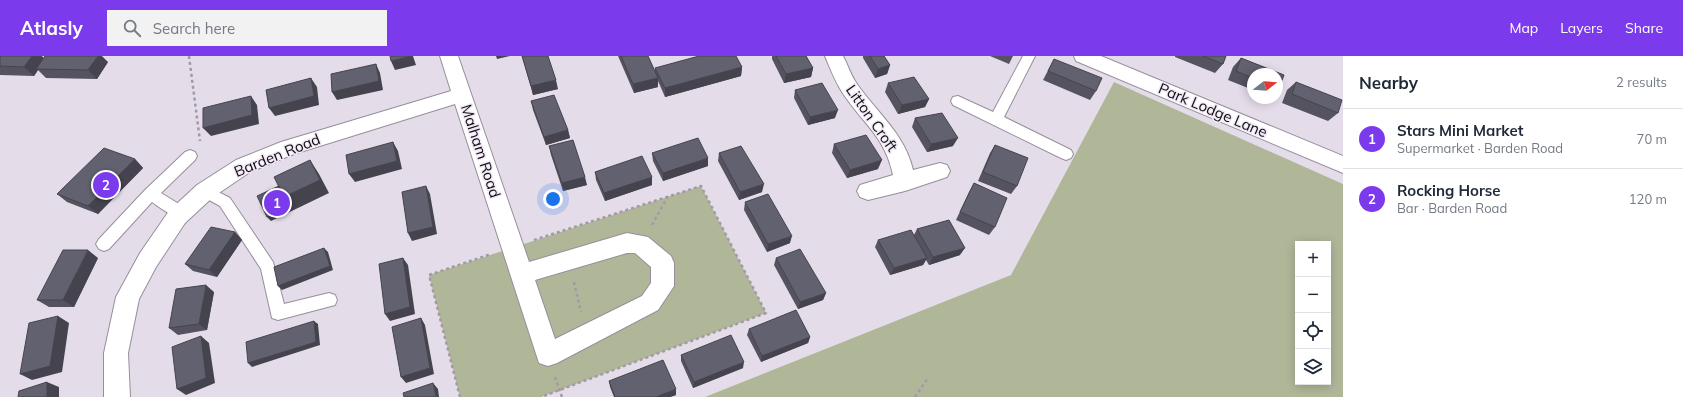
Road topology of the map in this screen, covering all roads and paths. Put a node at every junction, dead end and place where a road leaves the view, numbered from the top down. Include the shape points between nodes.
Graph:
1 (189, 56) edge
2 (449, 56) edge
3 (834, 56) edge
4 (1029, 56) edge
5 (1083, 56) edge
6 (462, 95) junction
7 (958, 100) dead end
8 (996, 119) junction
9 (201, 145) dead end
10 (1066, 154) dead end
11 (190, 156) dead end
12 (1343, 165) edge
13 (940, 171) dead end
14 (905, 182) junction
15 (205, 191) junction
16 (868, 191) dead end
17 (150, 194) junction
18 (668, 196) dead end
19 (182, 213) junction
20 (104, 244) dead end
21 (640, 244) junction
22 (513, 247) junction
23 (569, 260) junction
24 (521, 274) junction
25 (329, 300) dead end
26 (586, 335) junction
27 (928, 378) dead end
28 (117, 397) edge
29 (460, 397) edge
30 (916, 397) edge

1 - 9 path
2 - 6 street, Malham Road
3 - 14 street, Litton Croft via 849,88 884,130 900,158
4 - 8 lane
5 - 12 street, Park Lodge Lane
6 - 15 street, Barden Road via 288,148 243,166
6 - 22 street, Malham Road
7 - 8 lane
8 - 10 lane
11 - 17 lane
13 - 14 street
14 - 16 street
15 - 19 street, Barden Road
15 - 25 lane via 225,202 268,267 278,313
17 - 19 lane
17 - 20 lane
18 - 21 path
19 - 28 street, Barden Road via 148,260 128,297 116,353
21 - 23 street via 627,243
21 - 26 street via 663,263 662,286 650,302
22 - 24 street, Malham Road
22 - 29 path via 429,275
23 - 24 street
23 - 26 path
24 - 26 street, Malham Road via 548,355
27 - 30 path

